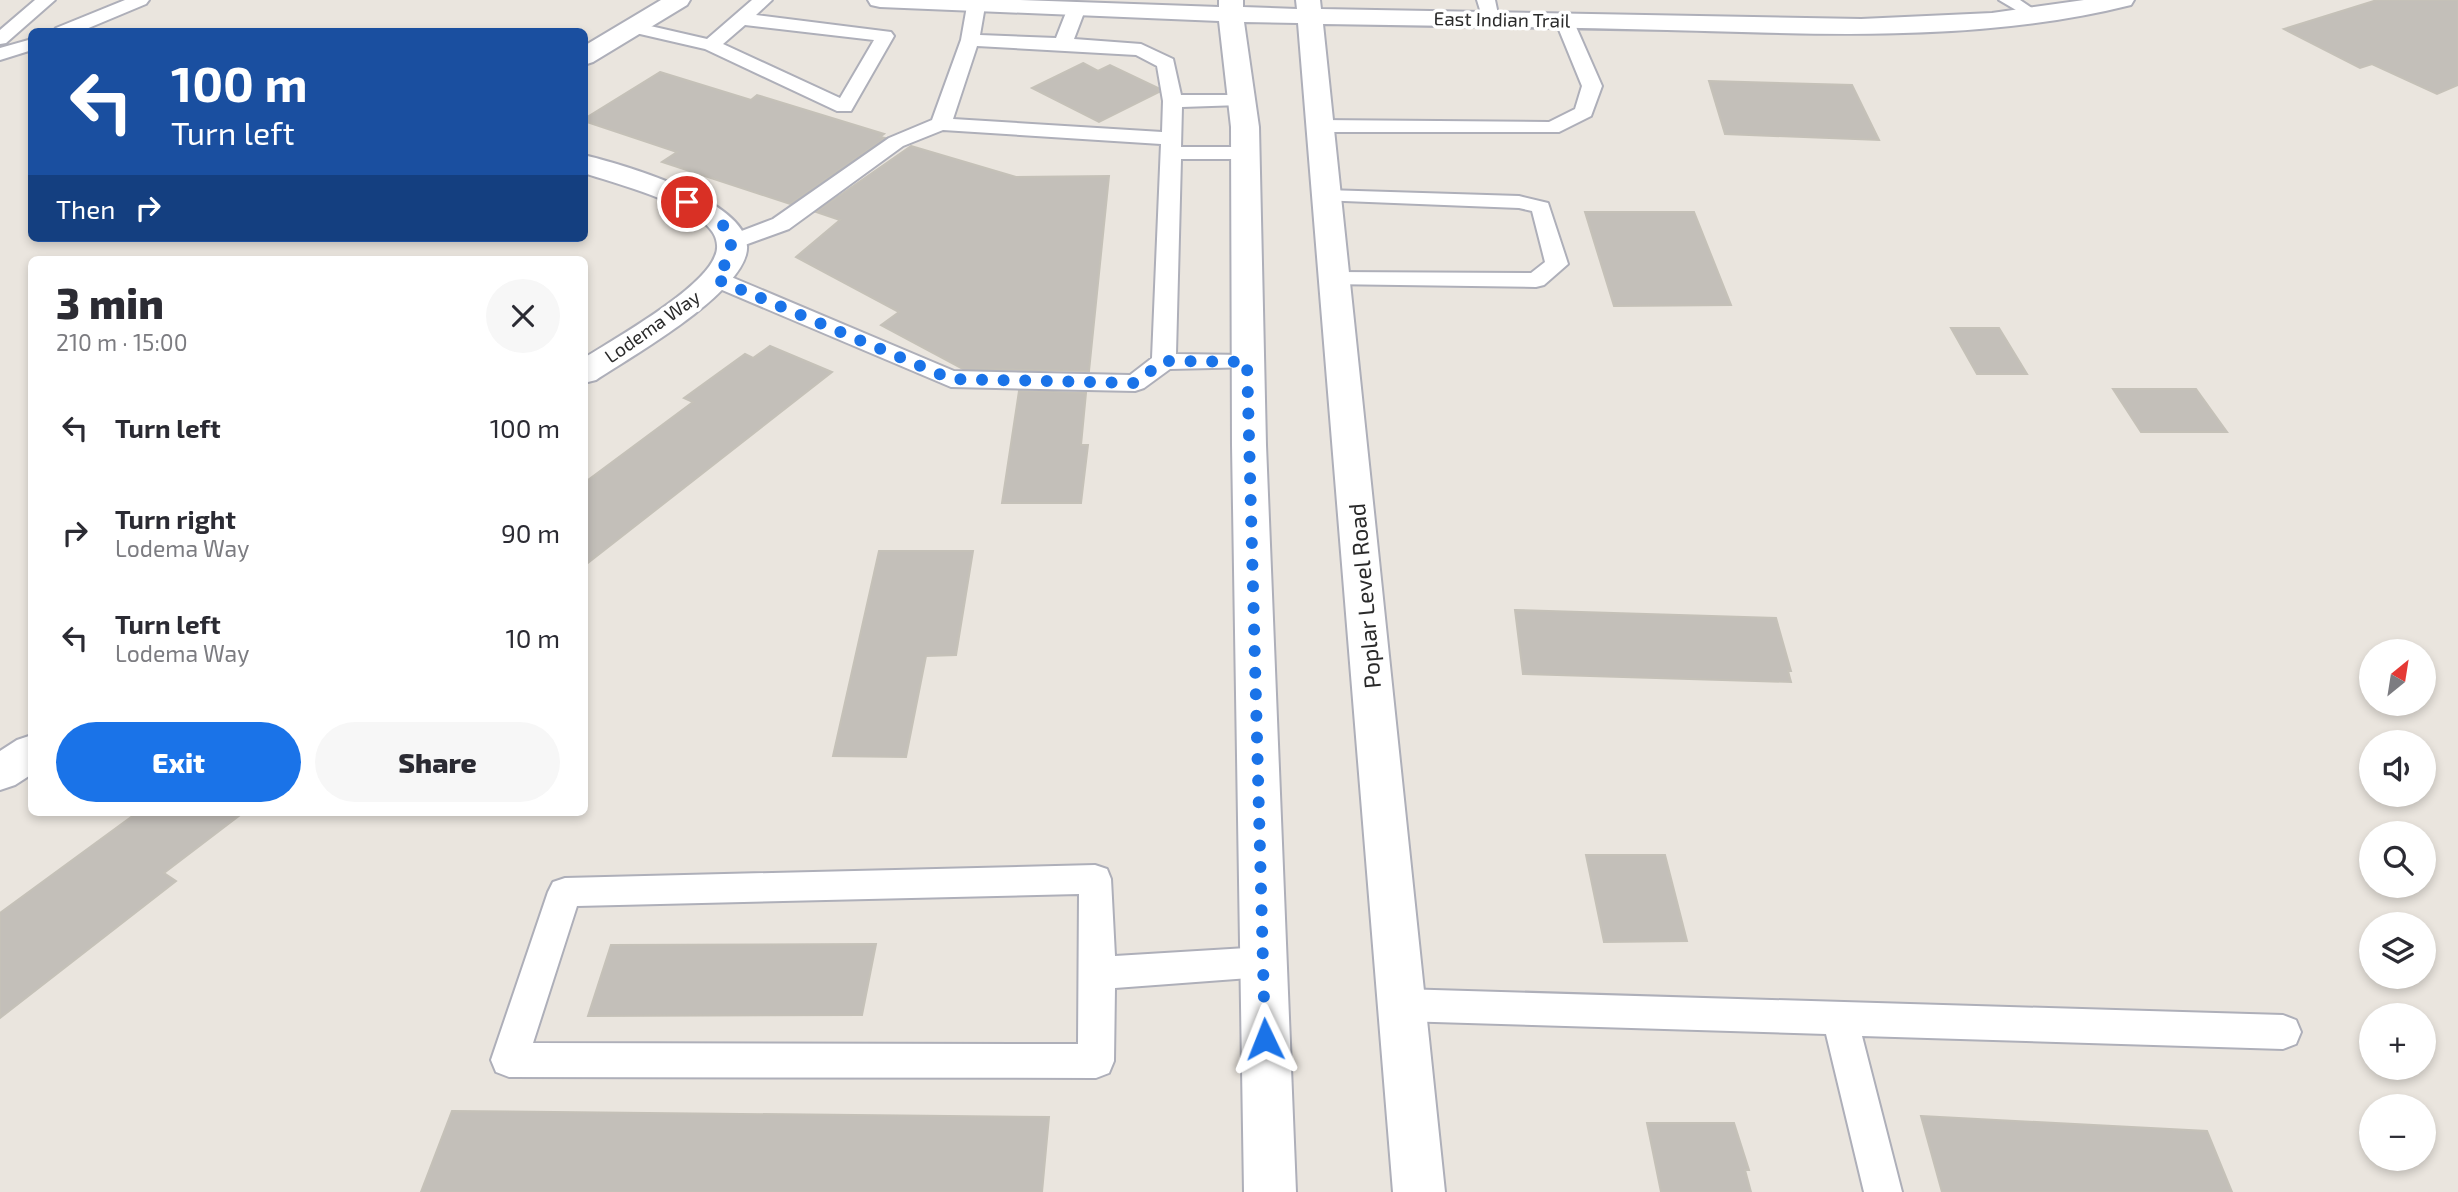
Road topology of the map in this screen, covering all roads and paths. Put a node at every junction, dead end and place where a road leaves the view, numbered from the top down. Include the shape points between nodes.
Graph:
1 (46, 0) edge
2 (140, 0) edge
3 (678, 0) edge
4 (763, 0) edge
5 (880, 0) edge
6 (2008, 0) edge
7 (2122, 0) edge
8 (1013, 4) edge
9 (976, 6) junction
10 (1231, 8) edge
11 (1309, 8) edge
12 (1488, 9) edge
13 (1076, 10) junction
14 (2033, 15) junction
15 (740, 19) junction
16 (1564, 20) junction
17 (633, 27) junction
18 (72, 28) edge
19 (1, 36) edge
20 (970, 40) junction
21 (1064, 42) junction
22 (28, 45) edge
23 (711, 45) junction
24 (0, 54) edge
25 (588, 55) edge
26 (1241, 99) junction
27 (1173, 101) junction
28 (941, 124) junction
29 (1320, 126) junction
30 (1171, 146) junction
31 (1245, 153) junction
32 (588, 165) edge
33 (1326, 196) junction
34 (731, 243) junction
35 (716, 279) junction
36 (1334, 279) junction
37 (1164, 361) junction
38 (1247, 362) junction
39 (588, 370) edge
40 (28, 755) edge
41 (0, 773) edge
42 (1263, 962) junction
43 (1098, 972) junction
44 (1401, 1005) junction
45 (1840, 1018) junction
46 (2283, 1032) dead end
47 (1269, 1192) edge
48 (1419, 1192) edge
49 (1883, 1192) edge

1 - 19 lane
2 - 18 lane
3 - 17 main road
4 - 15 lane
5 - 9 main road, East Indian Trail
6 - 14 lane
7 - 14 main road, East Indian Trail
8 - 9 main road, East Indian Trail
8 - 13 main road, East Indian Trail
9 - 20 lane
10 - 11 main road, East Indian Trail
10 - 13 main road, East Indian Trail
10 - 26 main road
11 - 12 main road, East Indian Trail
11 - 29 main road, Poplar Level Road
12 - 16 main road, East Indian Trail
13 - 21 lane
14 - 16 main road, East Indian Trail via 1938,24
15 - 23 lane
15 - 23 lane via 885,36 844,107
16 - 29 lane via 1592,86 1584,112 1552,128
17 - 23 lane
17 - 25 main road
20 - 21 lane
20 - 28 lane
21 - 27 lane via 1141,50 1166,62
22 - 24 lane
26 - 27 lane
26 - 31 main road
27 - 30 lane
28 - 30 lane
28 - 34 lane via 896,142 781,224
29 - 33 main road, Poplar Level Road
30 - 31 lane
30 - 37 lane
31 - 38 main road
32 - 34 main road via 687,202 726,229
33 - 36 main road, Poplar Level Road
33 - 36 lane via 1519,202 1541,207 1557,264 1536,280
34 - 35 main road, Lodema Way via 730,258
35 - 37 lane via 951,379 1135,383
35 - 39 main road, Lodema Way
36 - 44 main road, Poplar Level Road
37 - 38 lane
38 - 42 main road
40 - 41 main road
42 - 43 lane
42 - 47 main road
43 - 43 lane via 1095,879 565,892 509,1060 1096,1061
44 - 45 lane
44 - 48 main road, Poplar Level Road
45 - 46 lane
45 - 49 lane

